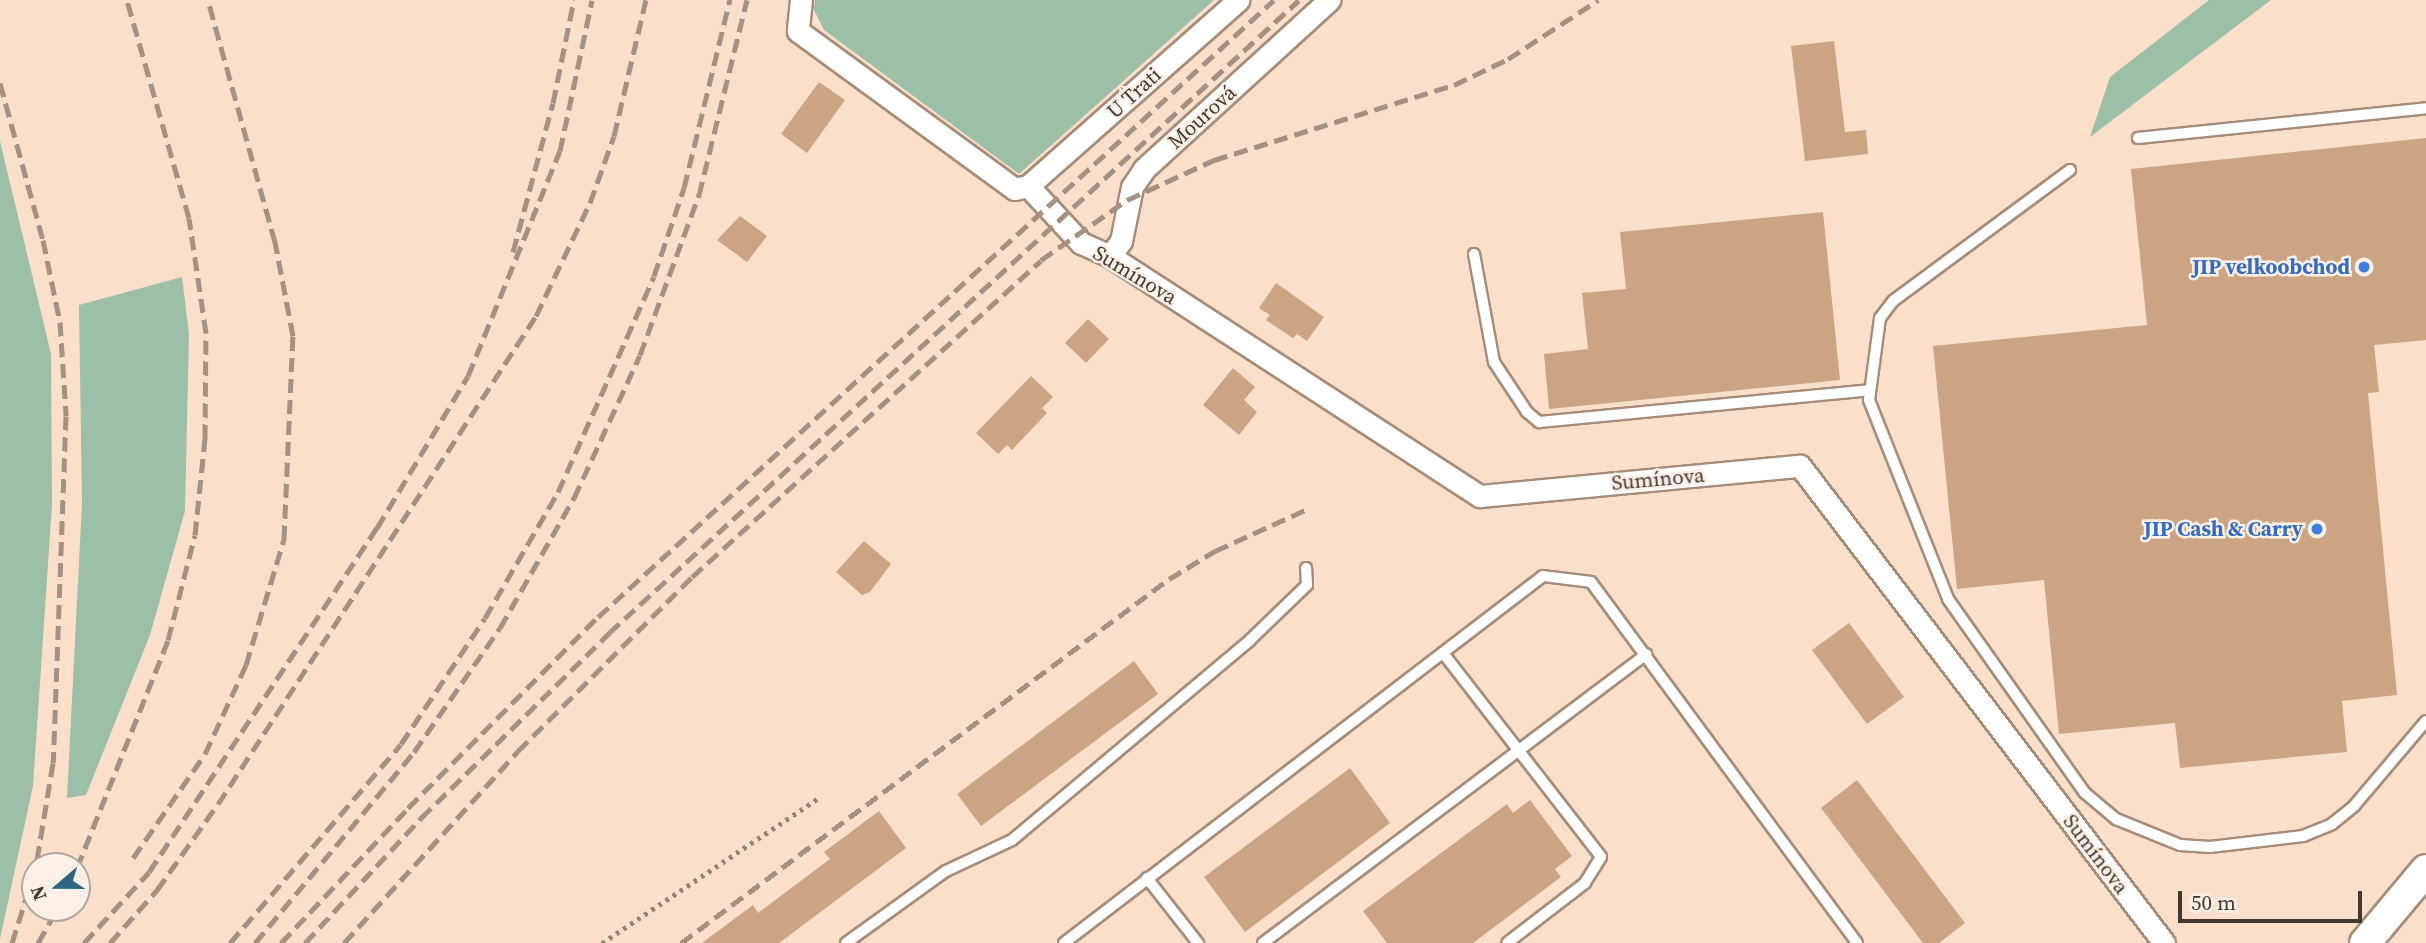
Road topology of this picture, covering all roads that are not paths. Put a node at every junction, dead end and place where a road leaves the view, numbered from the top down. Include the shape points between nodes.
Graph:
1 (801, 0) edge
2 (1238, 0) edge
3 (1329, 0) edge
4 (2426, 108) edge
5 (2138, 138) dead end
6 (2070, 170) dead end
7 (1022, 188) junction
8 (1474, 254) dead end
9 (1111, 256) junction
10 (1869, 390) junction
11 (1306, 568) dead end
12 (1443, 653) junction
13 (1646, 654) junction
14 (2426, 721) edge
15 (1521, 749) junction
16 (2426, 870) edge
17 (1147, 878) junction
18 (846, 943) edge
19 (1064, 943) edge
20 (1198, 943) edge
21 (1263, 943) edge
22 (1507, 943) edge
23 (1857, 943) edge
24 (2164, 943) edge
25 (2365, 943) edge

1 - 7 street via 798,31
2 - 7 street, U Trati
3 - 9 street, Mourová via 1144,169 1132,187 1121,241
4 - 5 lane
6 - 10 lane via 1893,301 1880,318
7 - 9 street, Sumínova via 1081,243
8 - 10 lane via 1494,362 1527,412 1539,422
9 - 24 street, Sumínova via 1480,496 1800,466
10 - 14 lane via 1872,412 1948,599 2085,793 2116,819 2158,839 2199,847 2318,831 2354,806
11 - 18 lane via 1307,585 1250,640 1012,840 946,871
12 - 13 lane via 1543,576 1591,582
12 - 15 lane
12 - 17 lane
13 - 15 lane
13 - 23 lane
15 - 21 lane
15 - 22 lane via 1601,857 1585,883
16 - 25 main road
17 - 19 lane
17 - 20 lane

